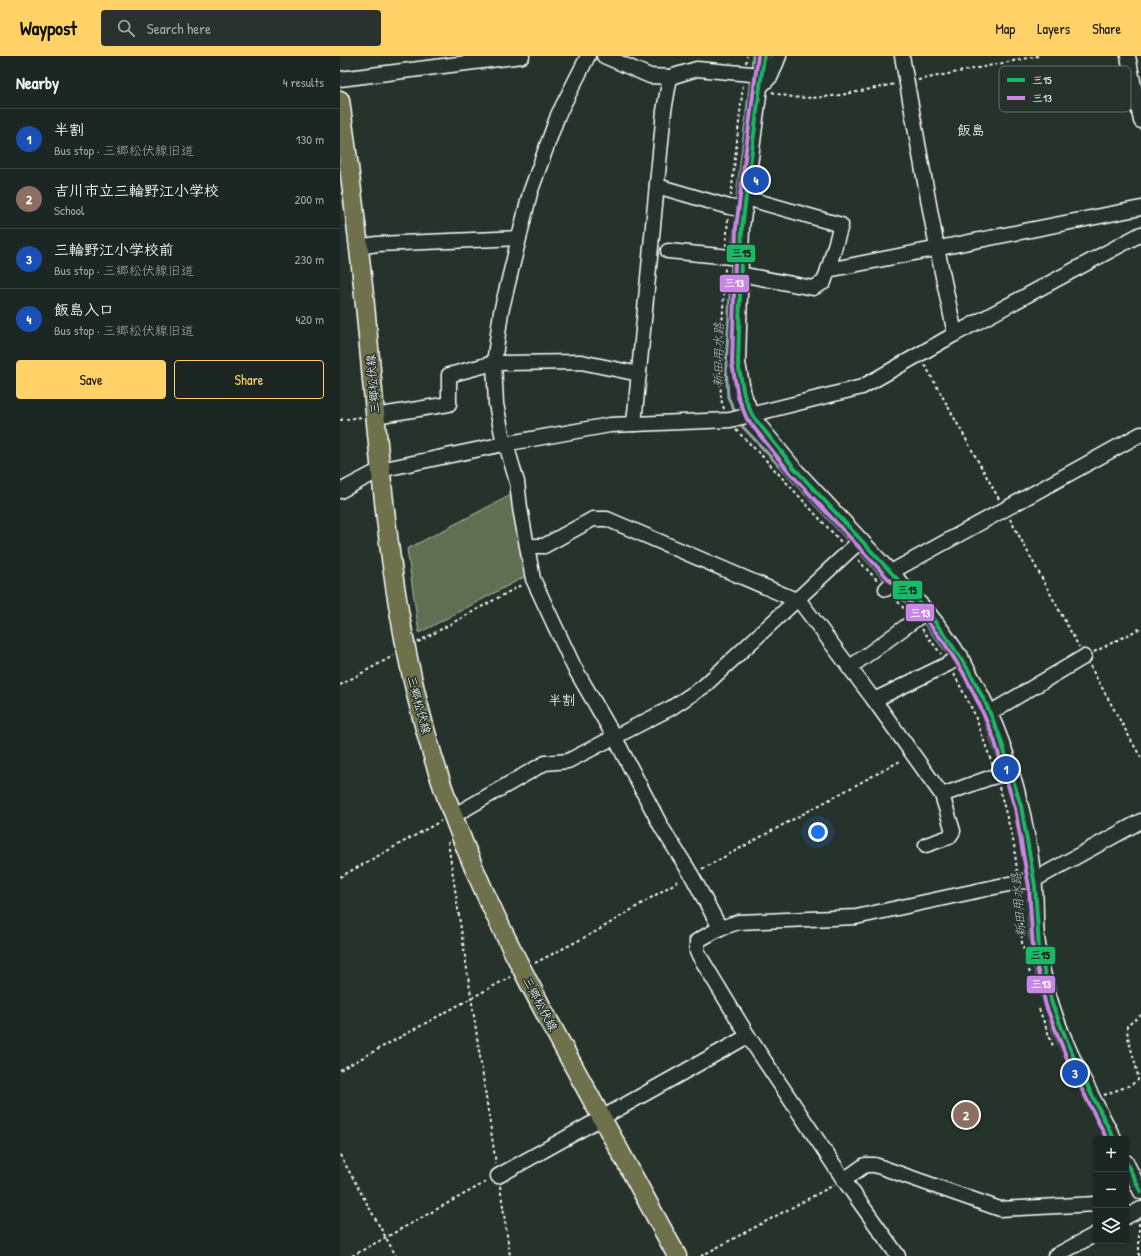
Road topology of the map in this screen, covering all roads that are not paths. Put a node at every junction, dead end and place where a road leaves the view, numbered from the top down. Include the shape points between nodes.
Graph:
1 (522, 56) edge
2 (588, 56) edge
3 (604, 56) edge
4 (764, 56) edge
5 (779, 56) edge
6 (902, 56) edge
7 (1128, 56) edge
8 (1130, 66) edge
9 (1131, 71) edge
10 (670, 77) junction
11 (755, 78) junction
12 (340, 80) edge
13 (340, 100) edge
14 (1141, 121) edge
15 (657, 186) junction
16 (740, 206) junction
17 (1141, 208) edge
18 (1141, 234) edge
19 (519, 238) junction
20 (359, 247) junction
21 (936, 248) junction
22 (668, 251) dead end
23 (732, 258) junction
24 (828, 270) junction
25 (740, 274) junction
26 (955, 334) junction
27 (494, 363) junction
28 (639, 374) junction
29 (375, 416) junction
30 (749, 416) junction
31 (634, 424) junction
32 (1141, 434) edge
33 (505, 444) junction
34 (380, 470) junction
35 (340, 491) edge
36 (855, 545) junction
37 (528, 546) junction
38 (892, 580) junction
39 (797, 600) junction
40 (921, 615) junction
41 (1084, 657) road end
42 (955, 660) junction
43 (849, 668) junction
44 (874, 700) junction
45 (991, 712) junction
46 (615, 738) junction
47 (1005, 774) junction
48 (942, 795) junction
49 (453, 816) junction
50 (1141, 821) edge
51 (926, 845) dead end
52 (1027, 881) junction
53 (720, 928) junction
54 (748, 1036) junction
55 (602, 1119) junction
56 (1113, 1136) edge
57 (1129, 1168) edge
58 (498, 1176) road end
59 (844, 1180) junction
60 (1141, 1192) edge
61 (1093, 1204) edge
62 (1093, 1236) edge
63 (677, 1256) edge
64 (898, 1256) edge
65 (1055, 1256) edge

1 - 12 street
2 - 19 street via 558,115 530,193
3 - 10 street via 650,76
4 - 11 street
5 - 11 street via 771,76
6 - 21 street
7 - 8 street
9 - 14 street
10 - 11 street via 697,69
10 - 15 street
11 - 16 street
13 - 20 main road, 三郷松伏線
15 - 16 street
15 - 28 street
16 - 23 street
16 - 24 street via 841,225
17 - 21 street
18 - 26 street
19 - 20 street
19 - 27 street via 502,312
20 - 29 main road, 三郷松伏線
21 - 24 street
21 - 26 street
22 - 23 street
23 - 25 street
24 - 25 street via 824,282 813,288
25 - 30 street via 738,363
26 - 30 street via 862,387
27 - 28 street via 581,362
27 - 29 street via 449,375 449,404
27 - 33 street via 496,404
28 - 31 street
29 - 34 main road, 三郷松伏線
30 - 31 street via 730,420
30 - 36 street
31 - 33 street via 610,425
32 - 38 street via 1004,509
33 - 34 street
33 - 37 street via 517,482
34 - 35 street
34 - 49 main road, 三郷松伏線 via 390,560 405,649 429,744
36 - 38 street
36 - 39 street
37 - 39 street via 544,546 593,519 607,519
37 - 46 street via 533,579 574,667
38 - 40 street
39 - 43 street
39 - 46 street via 703,687 671,708
40 - 42 street
40 - 43 street
41 - 45 street
42 - 44 street
42 - 45 street
43 - 44 street
44 - 48 street
45 - 47 street
46 - 49 street via 568,761 545,763
46 - 53 street via 662,828 691,874
47 - 48 street
47 - 52 street via 1027,834
48 - 51 street via 953,831 949,837
49 - 55 main road, 三郷松伏線 via 493,914
50 - 52 street
52 - 53 street via 856,917 739,922
52 - 56 street via 1046,984 1069,1063 1094,1098
53 - 54 street via 698,941 697,952
54 - 55 street
54 - 59 street
55 - 58 street
55 - 63 main road, 三郷松伏線
57 - 60 street
59 - 61 street via 865,1165 875,1165 1000,1209
59 - 64 street
62 - 65 street

